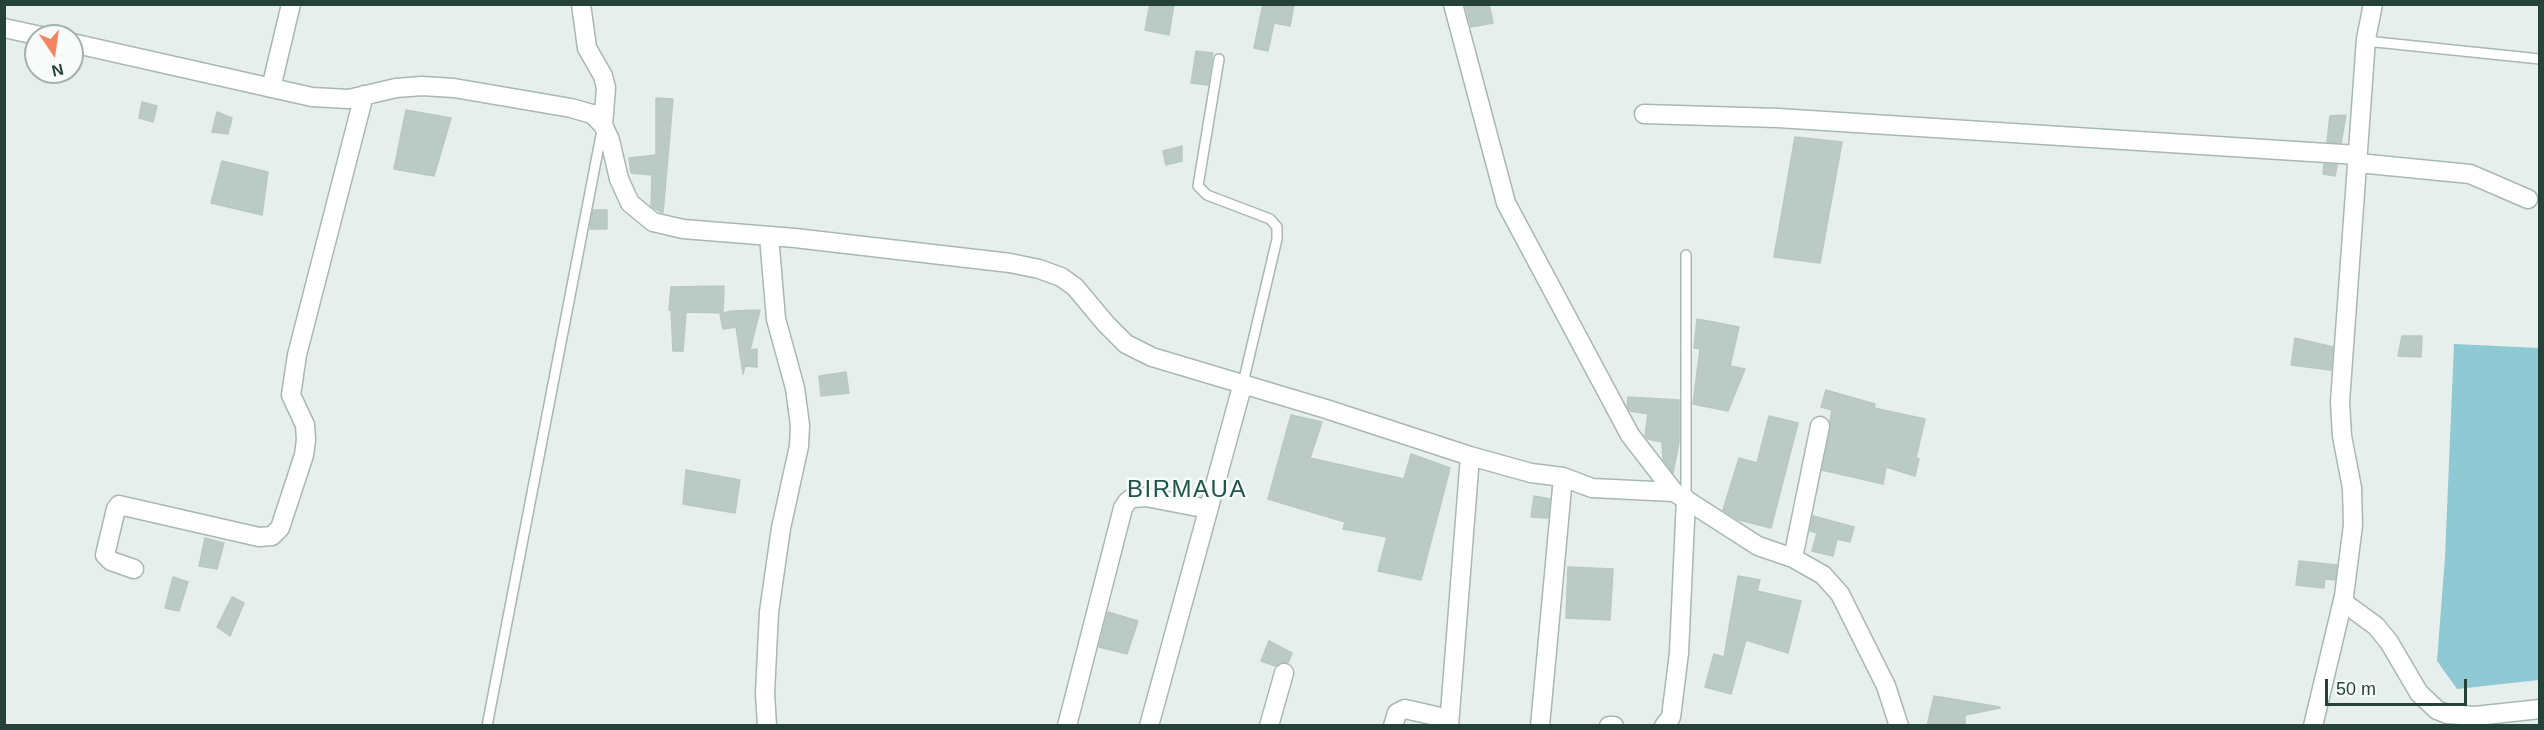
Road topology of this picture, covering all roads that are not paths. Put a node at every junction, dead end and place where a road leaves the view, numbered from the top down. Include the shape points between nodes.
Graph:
1 (291, 4) edge
2 (581, 4) edge
3 (1453, 4) edge
4 (2373, 4) edge
5 (4, 28) edge
6 (24, 32) edge
7 (2366, 41) junction
8 (84, 46) edge
9 (1219, 59) dead end
10 (2540, 59) edge
11 (271, 88) junction
12 (364, 95) junction
13 (1644, 114) dead end
14 (603, 125) junction
15 (2358, 159) junction
16 (2528, 199) dead end
17 (769, 236) junction
18 (1686, 255) dead end
19 (1243, 383) junction
20 (1820, 426) dead end
21 (1470, 456) junction
22 (1563, 477) junction
23 (1680, 495) junction
24 (1208, 509) junction
25 (1793, 558) junction
26 (134, 569) dead end
27 (2343, 603) junction
28 (1284, 673) dead end
29 (2540, 709) edge
30 (1449, 722) edge
31 (487, 726) edge
32 (767, 726) edge
33 (1067, 726) edge
34 (1149, 726) edge
35 (1269, 726) edge
36 (1393, 726) edge
37 (1540, 726) edge
38 (1609, 726) edge
39 (1614, 726) edge
40 (1664, 726) edge
41 (1899, 726) edge
42 (2313, 726) edge

1 - 11 street
2 - 14 street via 587,48 606,88
3 - 23 street via 1506,203 1630,435
4 - 7 street
5 - 6 street
7 - 10 lane
7 - 15 street
8 - 11 street
9 - 19 lane via 1198,186 1207,195 1270,219 1277,227
11 - 12 street via 330,99
12 - 14 street via 413,87 454,88 572,108 592,114
12 - 26 street via 297,355 291,395 305,425 306,440 280,528 272,536 259,537 119,505 105,555
13 - 15 street via 1778,118
14 - 17 street via 620,179 638,212 653,222 683,229
14 - 31 lane
15 - 16 street via 2470,174
15 - 27 street via 2340,402 2354,525
17 - 19 street via 1010,263 1060,277 1075,287 1126,344 1152,357
17 - 32 street via 776,319 795,388 800,425 769,612
18 - 23 lane
19 - 21 street
19 - 24 street
20 - 25 street
21 - 22 street via 1531,473
21 - 30 street
22 - 23 street via 1592,488
22 - 37 street
23 - 25 street via 1758,546
23 - 40 street via 1679,653 1671,717
24 - 33 street via 1146,497 1132,498 1123,508
24 - 34 street
25 - 41 street via 1823,575 1840,594 1886,686
27 - 29 street via 2376,626 2419,693 2438,710 2475,716
27 - 42 street
28 - 35 street
30 - 36 street via 1405,709 1397,713
38 - 39 street

